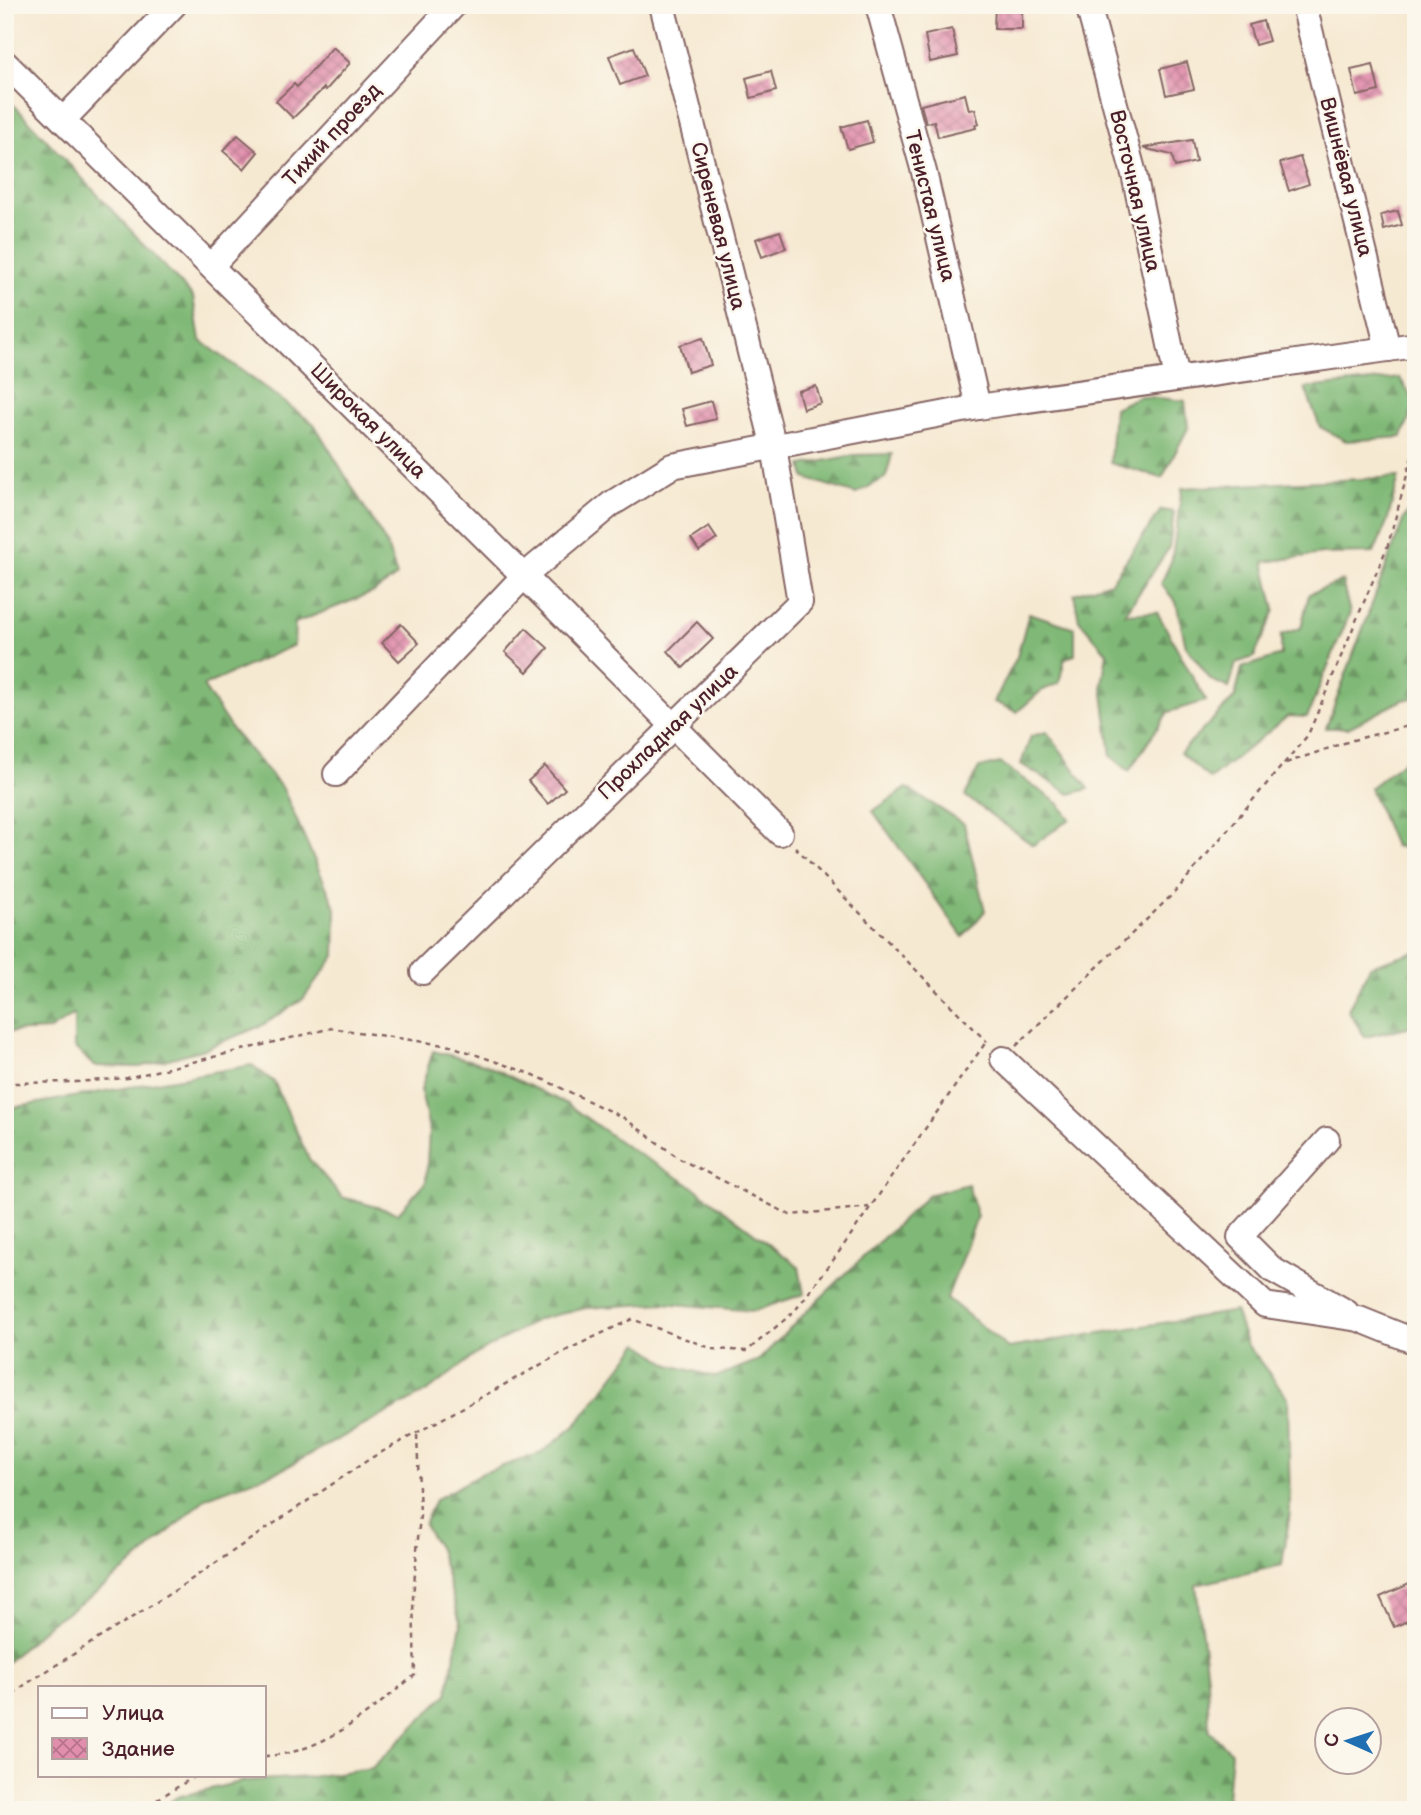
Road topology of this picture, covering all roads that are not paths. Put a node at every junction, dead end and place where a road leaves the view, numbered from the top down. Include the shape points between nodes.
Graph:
1 (174, 5) edge
2 (454, 5) edge
3 (662, 5) edge
4 (878, 5) edge
5 (1088, 5) edge
6 (1304, 5) edge
7 (5, 63) edge
8 (63, 121) junction
9 (211, 265) junction
10 (1416, 345) edge
11 (1388, 349) junction
12 (1177, 379) junction
13 (978, 407) junction
14 (774, 447) junction
15 (524, 576) junction
16 (675, 725) junction
17 (336, 774) dead end
18 (780, 833) road end
19 (423, 972) dead end
20 (994, 1050) road end
21 (1327, 1140) dead end
22 (1359, 1319) junction
23 (1416, 1342) edge

1 - 8 street
2 - 9 street, Тихий проезд
3 - 14 street, Сиреневая улица
4 - 13 street, Тенистая улица via 924,172
5 - 12 street, Восточная улица via 1133,174
6 - 11 street, Вишнёвая улица
7 - 8 street, Широкая улица
8 - 9 street, Широкая улица
9 - 15 street, Широкая улица
10 - 11 street
11 - 12 street
12 - 13 street
13 - 14 street
14 - 15 street via 672,466 611,504
14 - 16 street, Прохладная улица via 800,602
15 - 16 street, Широкая улица
15 - 17 street
16 - 18 street, Широкая улица
16 - 19 street, Прохладная улица
20 - 22 street via 1265,1305
21 - 22 street via 1240,1237 1273,1270
22 - 23 street

